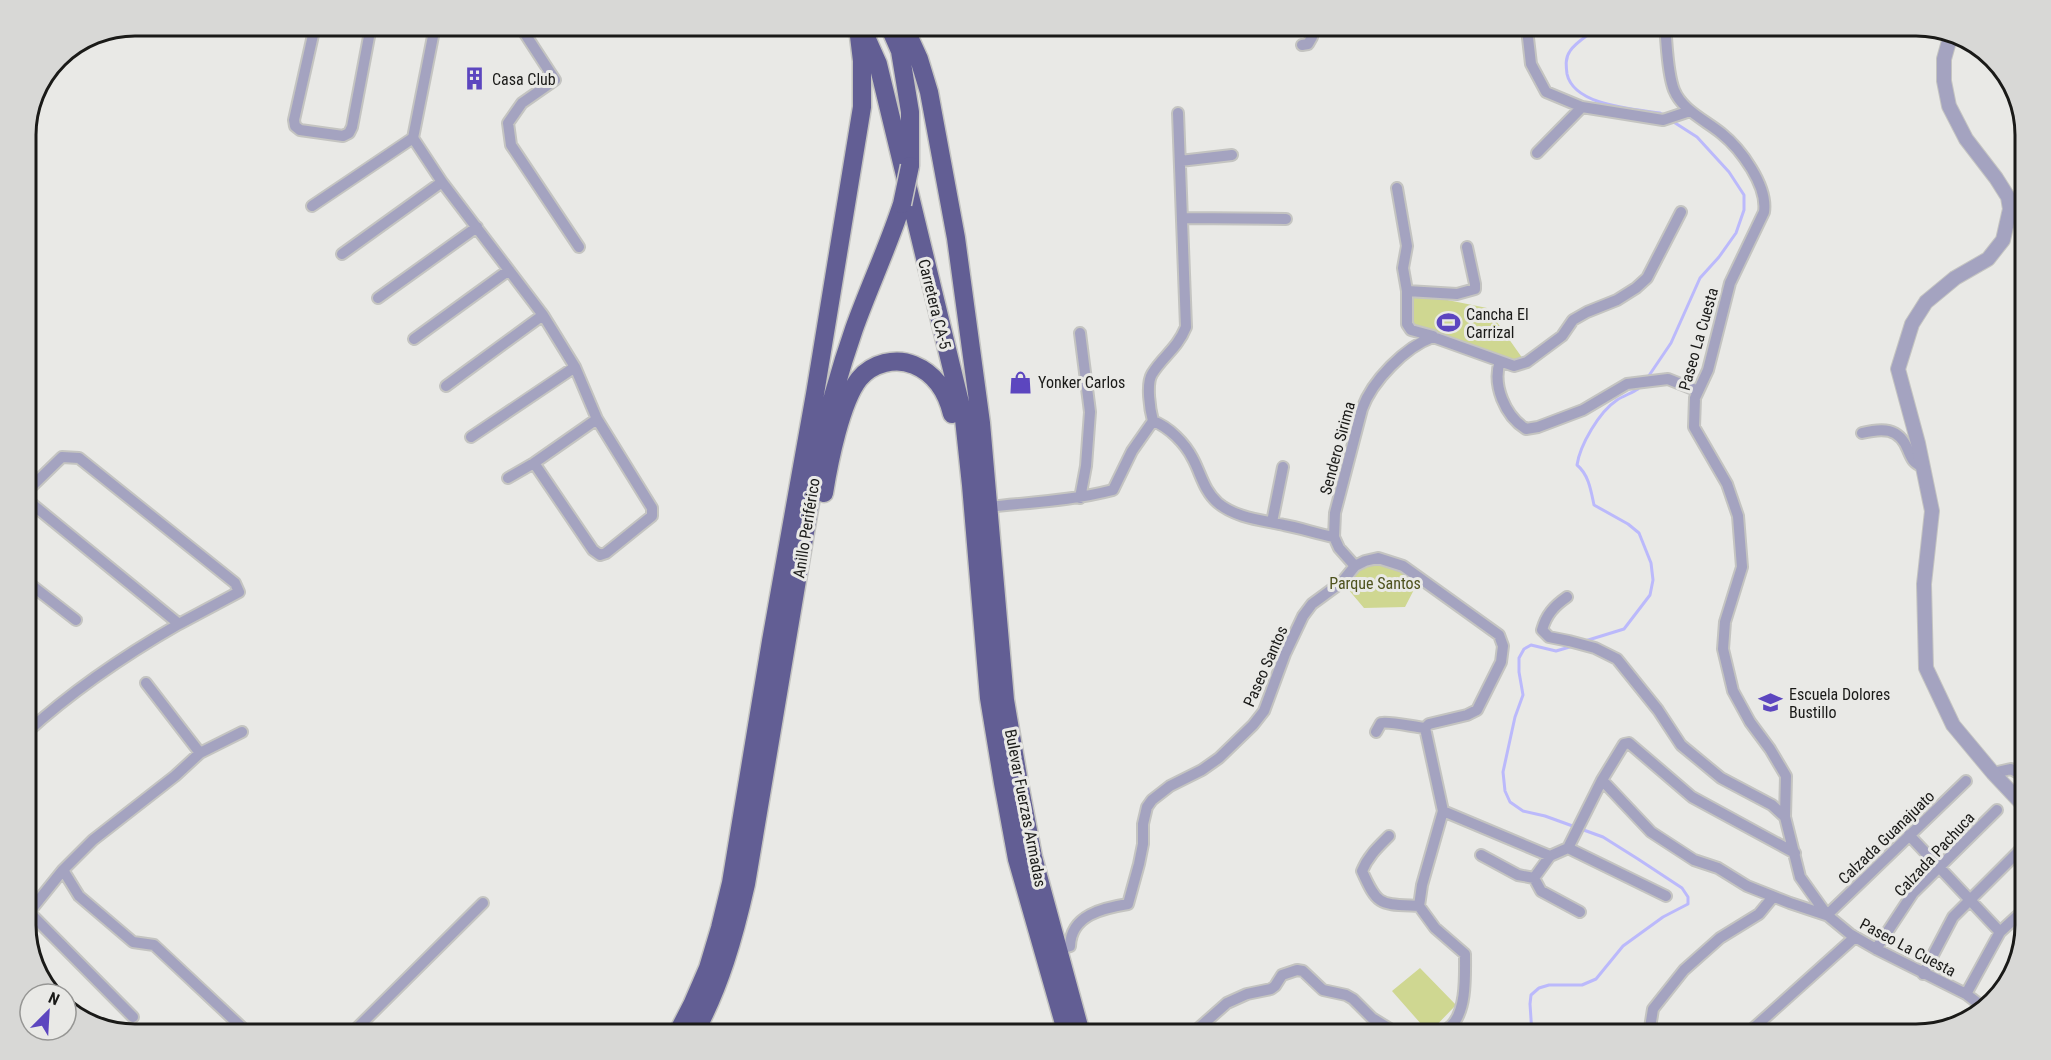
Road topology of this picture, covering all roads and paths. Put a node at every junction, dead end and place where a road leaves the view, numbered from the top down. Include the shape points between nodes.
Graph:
1 (313, 36) edge
2 (369, 36) edge
3 (433, 36) edge
4 (526, 36) edge
5 (860, 36) edge
6 (864, 36) edge
7 (894, 36) edge
8 (909, 36) edge
9 (1311, 36) edge
10 (1666, 36) edge
11 (1528, 38) dead end
12 (1949, 42) edge
13 (1302, 45) dead end
14 (1582, 107) junction
15 (1690, 111) junction
16 (1178, 113) dead end
17 (413, 138) junction
18 (1537, 153) dead end
19 (1232, 155) dead end
20 (1180, 161) junction
21 (442, 182) junction
22 (1397, 188) dead end
23 (312, 206) dead end
24 (1681, 212) dead end
25 (1183, 218) junction
26 (1286, 219) dead end
27 (477, 227) junction
28 (579, 247) dead end
29 (1467, 247) dead end
30 (342, 255) dead end
31 (508, 270) junction
32 (1407, 291) junction
33 (378, 298) dead end
34 (543, 315) junction
35 (1080, 333) dead end
36 (1433, 336) junction
37 (414, 339) dead end
38 (1500, 361) junction
39 (575, 367) junction
40 (446, 386) dead end
41 (1698, 391) junction
42 (597, 419) junction
43 (1152, 421) junction
44 (1862, 433) dead end
45 (471, 437) dead end
46 (534, 463) junction
47 (1283, 467) dead end
48 (1923, 467) junction
49 (508, 478) dead end
50 (36, 482) edge
51 (1080, 498) junction
52 (36, 507) edge
53 (989, 507) junction
54 (1272, 522) junction
55 (1334, 537) junction
56 (1355, 566) junction
57 (987, 582) junction
58 (36, 589) edge
59 (1567, 597) dead end
60 (76, 620) dead end
61 (179, 624) junction
62 (147, 683) dead end
63 (36, 725) edge
64 (1425, 728) junction
65 (772, 729) junction
66 (242, 732) dead end
67 (1376, 732) dead end
68 (200, 753) junction
69 (2015, 772) edge
70 (1993, 773) junction
71 (1602, 780) junction
72 (1966, 781) dead end
73 (2015, 796) edge
74 (1997, 810) dead end
75 (1443, 811) junction
76 (1785, 817) junction
77 (1909, 835) junction
78 (1389, 836) dead end
79 (1568, 848) junction
80 (1795, 853) junction
81 (1481, 855) dead end
82 (2015, 855) edge
83 (1550, 856) junction
84 (1938, 866) junction
85 (63, 870) junction
86 (1534, 878) junction
87 (1666, 896) dead end
88 (1773, 897) junction
89 (1969, 899) junction
90 (36, 903) edge
91 (483, 903) dead end
92 (1419, 906) junction
93 (1580, 912) dead end
94 (1827, 915) junction
95 (2015, 918) edge
96 (36, 923) edge
97 (2000, 932) junction
98 (1855, 937) junction
99 (1876, 949) junction
100 (1058, 950) junction
101 (1923, 974) junction
102 (1966, 994) junction
103 (1977, 1003) edge
104 (133, 1017) dead end
105 (237, 1024) edge
106 (362, 1024) edge
107 (682, 1024) edge
108 (699, 1024) edge
109 (1064, 1024) edge
110 (1078, 1024) edge
111 (1204, 1024) edge
112 (1381, 1024) edge
113 (1454, 1024) edge
114 (1650, 1024) edge
115 (1758, 1024) edge

1 - 2 street via 295,126 343,136 352,128
3 - 17 street
4 - 28 street via 555,80 522,103 508,123 511,145
5 - 107 highway, Anillo Periférico via 862,107 731,883 708,968
6 - 57 highway, Carretera CA-5 via 878,64 964,419
7 - 65 highway, Anillo Periférico, bridge via 910,112 910,166 892,236 831,400 817,461
8 - 53 highway, Carretera CA-5 via 929,92 953,225
9 - 13 street via 1308,44
10 - 15 street, Paseo La Cuesta via 1674,90
11 - 14 street via 1531,64 1546,92
12 - 48 street via 1944,81 1949,106 1966,138 2008,197 2010,210 2002,240 1988,259 1955,278 1926,302 1912,324 1898,369
14 - 15 street via 1663,120
14 - 18 street
15 - 41 street, Paseo La Cuesta via 1724,135 1746,161 1760,182 1766,201 1730,283 1708,370
16 - 20 street
17 - 21 street
17 - 23 street
19 - 20 street
20 - 25 street
21 - 27 street
21 - 30 street
22 - 32 street via 1407,246 1403,268
24 - 38 street via 1647,278 1636,288 1573,320 1562,336 1527,362 1514,366
25 - 26 street
25 - 43 street via 1186,327 1179,342 1150,376
27 - 31 street
27 - 33 street
29 - 32 street via 1475,289 1457,294
31 - 34 street
31 - 37 street
32 - 36 street via 1407,324 1411,330
34 - 39 street
34 - 40 street
35 - 51 street via 1090,412
36 - 38 street
36 - 55 street, Sendero Sirima via 1412,346 1368,393 1339,496
38 - 41 street via 1499,389 1509,414 1526,429 1583,410 1627,384 1668,379
39 - 42 street
39 - 45 street
41 - 76 street, Paseo La Cuesta via 1694,427 1727,484 1738,516 1742,567 1725,622 1723,649 1732,691 1786,776
42 - 46 street
42 - 46 street via 652,508 652,516 606,554 593,550
43 - 51 street via 1113,490
43 - 54 street via 1161,424 1185,446 1203,485 1218,502 1251,518
44 - 48 street via 1885,429 1895,434 1906,445 1915,464
46 - 49 street
47 - 54 street
48 - 70 street via 1932,511 1924,584 1926,668 1953,724
50 - 61 street via 62,457 79,458 235,583 239,592
51 - 53 street
52 - 61 street
53 - 57 highway, Carretera CA-5
54 - 55 street
55 - 56 street
56 - 64 street via 1377,558 1394,561 1499,636 1502,662 1477,710
56 - 100 street, Paseo Santos via 1303,616 1263,711 1253,725 1219,758 1158,795 1147,807 1143,844 1128,904 1091,914 1074,929 1070,946
57 - 65 highway via 946,396 938,382 914,365 886,362 872,368 851,391 834,445
57 - 100 highway, Bulevar Fuerzas Armadas via 996,611 1006,711 1033,857
57 - 109 highway, Bulevar Fuerzas Armadas via 989,698 1015,848
58 - 60 street
59 - 76 street via 1545,618 1542,630 1549,637 1595,648 1617,659 1681,744 1721,778 1772,805
61 - 63 street via 142,645
62 - 68 street
64 - 67 street via 1386,721
64 - 75 street
65 - 108 highway, Anillo Periférico via 734,938
66 - 68 street
68 - 85 street via 93,840
69 - 70 street
70 - 73 street
71 - 79 street
71 - 80 street via 1624,744 1629,744 1692,797
71 - 88 street via 1651,832 1694,860
72 - 77 street, Calzada Guanajuato
74 - 84 street, Calzada Pachuca
75 - 83 street
75 - 92 street
76 - 80 street, Paseo La Cuesta
77 - 84 street
77 - 94 street, Calzada Guanajuato
78 - 92 street via 1362,871 1372,894 1380,901
79 - 83 street
79 - 87 street
80 - 94 street, Paseo La Cuesta via 1800,877
81 - 86 street via 1518,875
82 - 89 street
83 - 86 street
84 - 89 street
84 - 99 street, Calzada Pachuca via 1913,892
85 - 90 street
85 - 105 street via 79,896 133,942 153,945
86 - 93 street via 1541,891
88 - 94 street
88 - 114 street via 1759,914 1720,938 1683,970 1653,1009
89 - 97 street
89 - 101 street via 1953,917
91 - 106 street
92 - 113 street via 1435,928 1465,954 1462,1003
94 - 98 street, Paseo La Cuesta
95 - 97 street
96 - 104 street
97 - 102 street
98 - 99 street, Paseo La Cuesta
98 - 115 street
99 - 101 street, Paseo La Cuesta
100 - 110 highway, Bulevar Fuerzas Armadas
101 - 102 street, Paseo La Cuesta
102 - 103 street, Paseo La Cuesta
111 - 112 street via 1227,1003 1271,989 1282,975 1297,970 1323,990 1353,999

